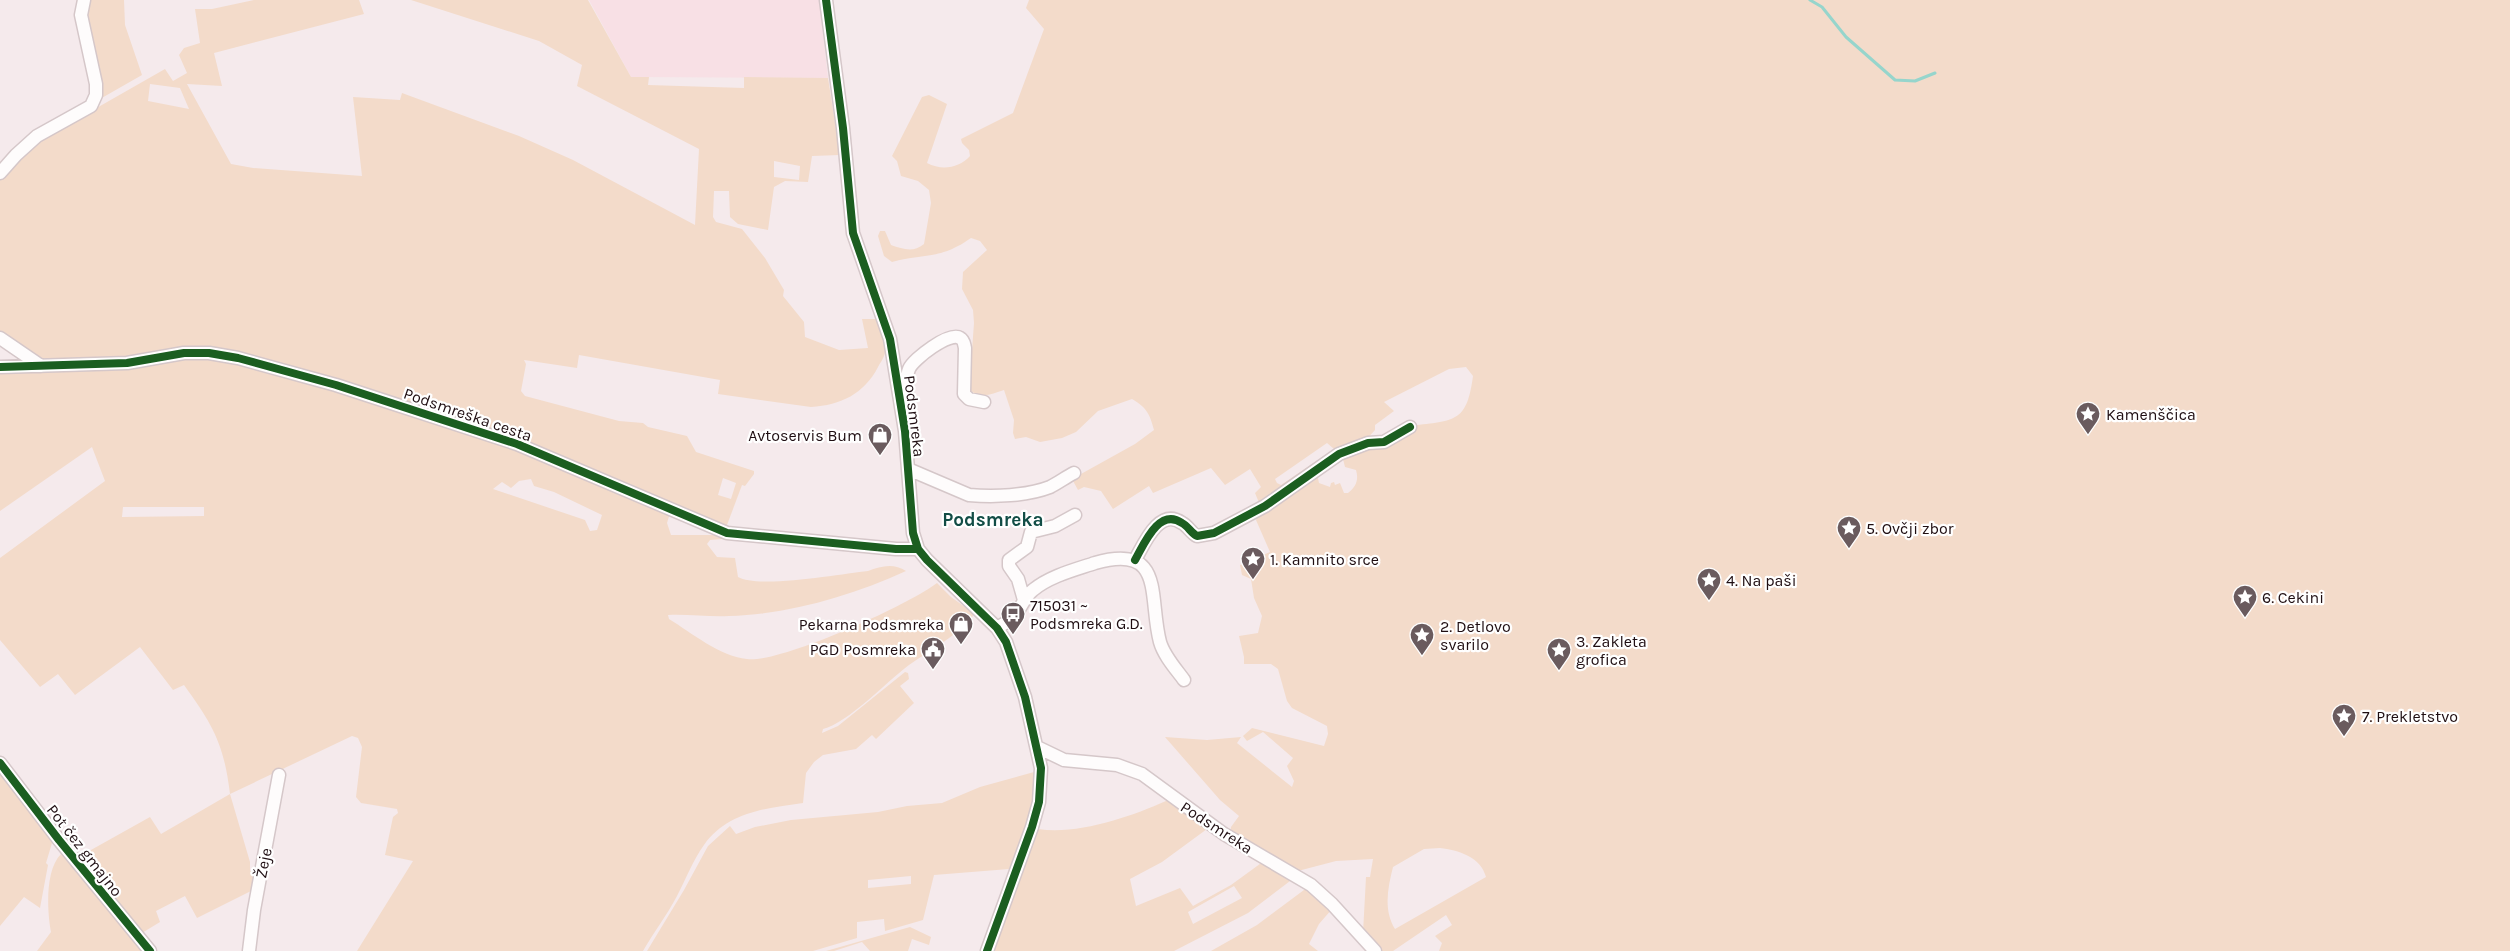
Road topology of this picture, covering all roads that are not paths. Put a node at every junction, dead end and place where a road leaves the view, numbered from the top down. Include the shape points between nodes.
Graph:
1 (84, 0) edge
2 (826, 0) edge
3 (0, 173) edge
4 (0, 338) edge
5 (40, 366) junction
6 (0, 367) edge
7 (984, 402) dead end
8 (901, 406) junction
9 (1410, 427) dead end
10 (908, 469) junction
11 (1074, 473) dead end
12 (1075, 515) dead end
13 (918, 549) junction
14 (1136, 560) junction
15 (1024, 600) junction
16 (996, 628) junction
17 (1184, 680) dead end
18 (1037, 747) junction
19 (0, 763) edge
20 (279, 775) dead end
21 (150, 951) edge
22 (249, 951) edge
23 (987, 951) edge
24 (1375, 951) edge

1 - 3 street via 81,15 96,84 91,106 37,136
2 - 8 street, Podsmreka via 853,234 890,339
4 - 5 street
5 - 6 street, Podsmreška cesta
5 - 13 street, Podsmreška cesta via 127,362 184,353 238,358 336,385 517,444 727,533
7 - 8 street via 969,399 964,394 964,340 952,336 913,363 909,370 907,399
8 - 10 street, Podsmreka
9 - 14 street via 1384,442 1338,454 1265,506 1214,533 1196,536 1183,523 1166,519 1147,538
10 - 11 street via 979,496 1036,491
10 - 13 street, Podsmreka via 912,533
12 - 15 street via 1055,526 1031,532 1027,547 1009,560
13 - 16 street, Podsmreka
14 - 15 street via 1126,557 1074,570 1032,590
14 - 17 street via 1149,577 1160,643
15 - 16 street via 1016,614
16 - 18 street, Podsmreka via 1006,642 1018,671
18 - 23 street, Podsmreka via 1041,768 1039,802
18 - 24 street, Podsmreka via 1064,760 1117,764 1142,774 1224,834 1311,885
19 - 21 street, Pot čez gmajno
20 - 22 street, Žeje

